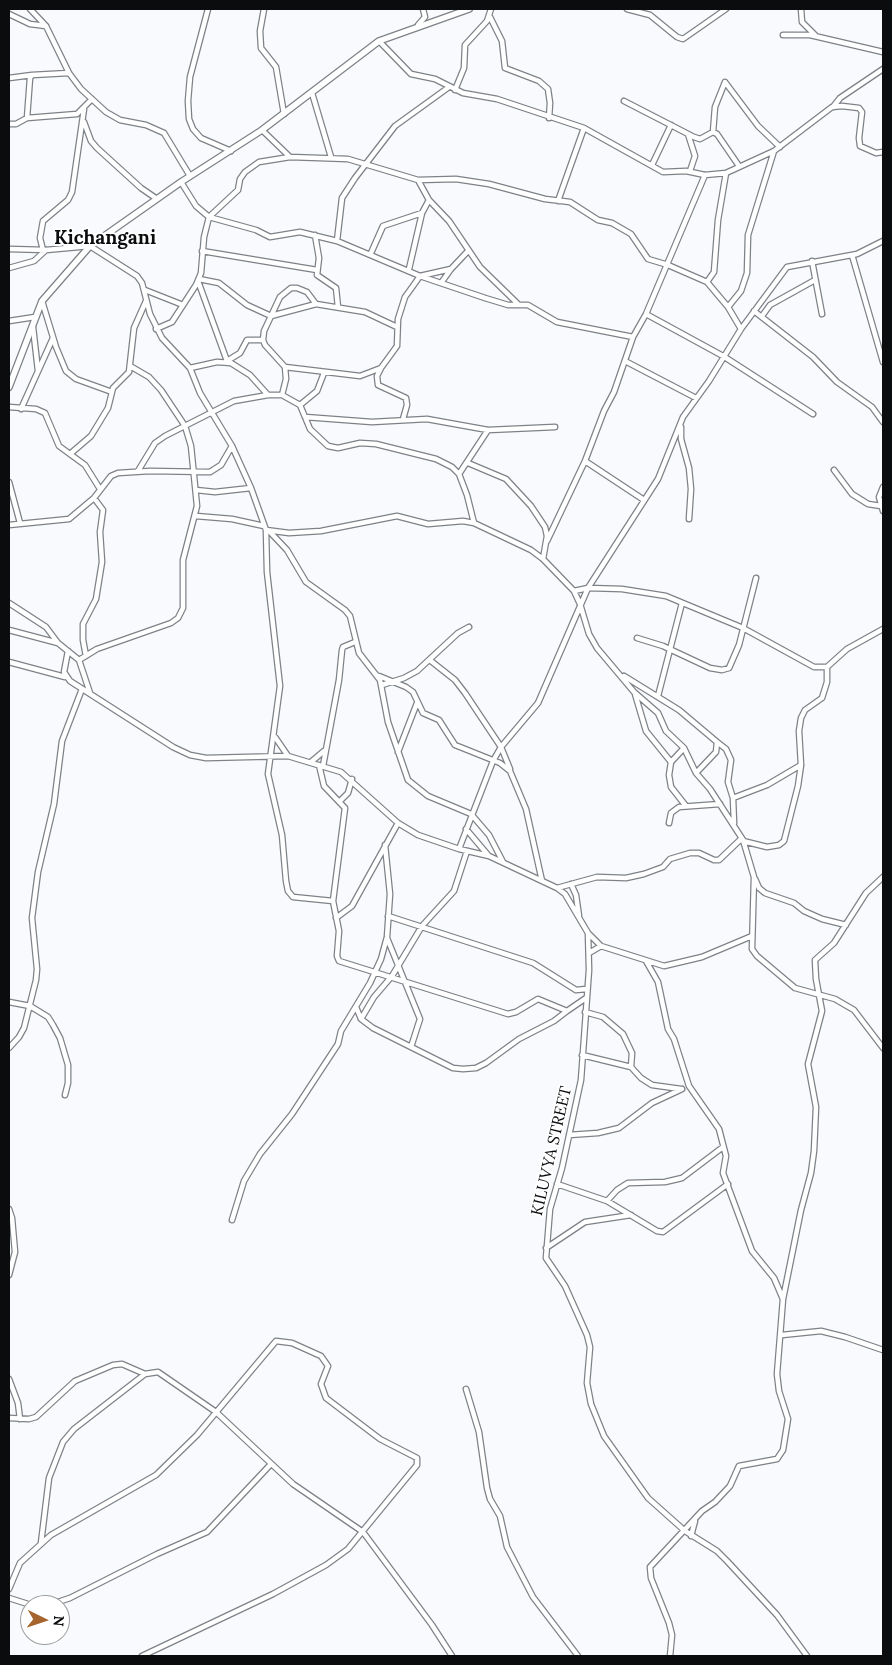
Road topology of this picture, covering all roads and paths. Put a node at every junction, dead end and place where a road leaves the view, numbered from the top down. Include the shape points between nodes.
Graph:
1 (30, 9) edge
2 (208, 9) edge
3 (264, 9) edge
4 (423, 9) edge
5 (469, 9) edge
6 (491, 9) edge
7 (627, 9) edge
8 (726, 9) edge
9 (801, 9) edge
10 (9, 14) edge
11 (490, 17) junction
12 (418, 25) junction
13 (46, 26) junction
14 (783, 35) dead end
15 (816, 37) junction
16 (379, 41) junction
17 (883, 52) edge
18 (883, 69) edge
19 (69, 73) junction
20 (32, 76) junction
21 (9, 78) edge
22 (449, 87) junction
23 (455, 90) junction
24 (312, 93) junction
25 (92, 99) junction
26 (624, 101) dead end
27 (832, 107) junction
28 (84, 109) junction
29 (284, 114) junction
30 (27, 118) junction
31 (84, 118) junction
32 (549, 118) junction
33 (9, 124) edge
34 (671, 125) junction
35 (584, 128) junction
36 (262, 130) junction
37 (713, 132) junction
38 (688, 134) junction
39 (780, 147) junction
40 (231, 151) junction
41 (774, 151) junction
42 (883, 152) edge
43 (290, 157) junction
44 (331, 157) junction
45 (366, 165) junction
46 (652, 165) junction
47 (739, 166) junction
48 (690, 171) junction
49 (726, 173) junction
50 (705, 175) junction
51 (190, 176) junction
52 (418, 180) junction
53 (181, 182) junction
54 (157, 199) junction
55 (429, 200) junction
56 (558, 200) junction
57 (422, 213) junction
58 (210, 217) junction
59 (315, 235) junction
60 (337, 241) junction
61 (883, 241) edge
62 (90, 246) junction
63 (9, 249) edge
64 (44, 250) junction
65 (202, 251) junction
66 (468, 251) junction
67 (370, 253) junction
68 (852, 255) junction
69 (812, 261) junction
70 (668, 264) junction
71 (9, 268) edge
72 (450, 269) junction
73 (317, 270) junction
74 (409, 270) junction
75 (420, 276) junction
76 (199, 280) junction
77 (815, 280) junction
78 (708, 282) junction
79 (441, 283) junction
80 (144, 290) junction
81 (146, 301) junction
82 (42, 302) junction
83 (316, 304) junction
84 (518, 304) junction
85 (183, 305) junction
86 (338, 307) junction
87 (728, 307) junction
88 (754, 311) junction
89 (646, 314) junction
90 (822, 314) dead end
91 (271, 316) junction
92 (762, 316) junction
93 (34, 320) junction
94 (9, 321) edge
95 (397, 326) junction
96 (156, 329) junction
97 (741, 329) junction
98 (633, 337) junction
99 (54, 338) junction
100 (263, 340) junction
101 (723, 356) junction
102 (227, 361) junction
103 (625, 361) junction
104 (883, 362) edge
105 (130, 366) junction
106 (285, 367) junction
107 (190, 368) junction
108 (381, 368) junction
109 (38, 371) junction
110 (324, 373) junction
111 (9, 388) edge
112 (112, 392) junction
113 (268, 395) junction
114 (282, 395) junction
115 (696, 398) junction
116 (300, 404) junction
117 (9, 408) edge
118 (21, 409) junction
119 (212, 412) junction
120 (814, 414) dead end
121 (305, 416) junction
122 (403, 419) junction
123 (883, 422) edge
124 (681, 424) junction
125 (185, 426) junction
126 (555, 427) dead end
127 (488, 430) junction
128 (232, 446) junction
129 (70, 454) junction
130 (585, 461) junction
131 (468, 463) junction
132 (834, 470) dead end
133 (138, 471) junction
134 (194, 472) junction
135 (459, 474) junction
136 (9, 482) edge
137 (883, 487) edge
138 (252, 488) junction
139 (100, 489) junction
140 (196, 490) junction
141 (94, 498) junction
142 (644, 500) junction
143 (882, 508) edge
144 (196, 516) junction
145 (689, 519) dead end
146 (20, 523) junction
147 (474, 523) junction
148 (9, 525) edge
149 (267, 530) junction
150 (547, 541) junction
151 (543, 559) junction
152 (756, 578) dead end
153 (588, 588) junction
154 (574, 591) junction
155 (682, 603) junction
156 (9, 604) edge
157 (580, 604) junction
158 (469, 627) dead end
159 (743, 628) junction
160 (883, 629) edge
161 (9, 630) edge
162 (636, 638) dead end
163 (355, 642) junction
164 (58, 643) junction
165 (670, 650) junction
166 (68, 651) junction
167 (86, 656) junction
168 (79, 660) junction
169 (431, 661) junction
170 (9, 662) edge
171 (828, 667) junction
172 (620, 674) junction
173 (65, 676) junction
174 (379, 676) junction
175 (393, 682) junction
176 (382, 685) junction
177 (82, 689) junction
178 (634, 692) junction
179 (91, 695) junction
180 (658, 696) junction
181 (417, 703) junction
182 (275, 737) junction
183 (717, 742) junction
184 (501, 747) junction
185 (684, 748) junction
186 (325, 750) junction
187 (398, 752) junction
188 (270, 756) junction
189 (288, 756) junction
190 (492, 761) junction
191 (310, 762) junction
192 (671, 762) junction
193 (321, 765) junction
194 (801, 766) junction
195 (510, 771) junction
196 (696, 774) junction
197 (352, 779) junction
198 (733, 798) junction
199 (340, 801) junction
200 (720, 804) junction
201 (686, 806) junction
202 (471, 814) junction
203 (398, 823) junction
204 (668, 823) dead end
205 (734, 826) junction
206 (466, 829) junction
207 (742, 840) junction
208 (385, 845) junction
209 (460, 849) junction
210 (467, 851) junction
211 (489, 856) junction
212 (503, 863) junction
213 (754, 877) junction
214 (883, 877) edge
215 (542, 881) junction
216 (571, 884) junction
217 (557, 888) junction
218 (334, 901) junction
219 (388, 916) junction
220 (336, 918) junction
221 (579, 919) junction
222 (422, 926) junction
223 (846, 926) junction
224 (588, 933) junction
225 (752, 936) junction
226 (386, 937) junction
227 (601, 946) junction
228 (589, 953) junction
229 (646, 961) junction
230 (398, 966) junction
231 (375, 972) junction
232 (392, 976) junction
233 (404, 981) junction
234 (586, 989) junction
235 (821, 995) junction
236 (586, 998) junction
237 (9, 1002) edge
238 (30, 1006) junction
239 (356, 1007) junction
240 (566, 1011) junction
241 (585, 1012) junction
242 (361, 1019) junction
243 (411, 1047) junction
244 (9, 1048) edge
245 (883, 1048) edge
246 (582, 1055) junction
247 (631, 1067) junction
248 (689, 1086) junction
249 (682, 1089) junction
250 (65, 1095) dead end
251 (569, 1135) junction
252 (723, 1147) junction
253 (557, 1184) junction
254 (728, 1184) junction
255 (607, 1201) junction
256 (9, 1209) edge
257 (632, 1215) junction
258 (232, 1220) dead end
259 (546, 1248) junction
260 (9, 1274) edge
261 (783, 1299) junction
262 (782, 1334) junction
263 (883, 1350) edge
264 (145, 1374) junction
265 (9, 1379) edge
266 (466, 1389) dead end
267 (216, 1412) junction
268 (9, 1418) edge
269 (20, 1419) junction
270 (271, 1464) junction
271 (695, 1519) junction
272 (685, 1531) junction
273 (363, 1532) junction
274 (691, 1536) junction
275 (41, 1544) junction
276 (9, 1589) edge
277 (70, 1598) edge
278 (142, 1656) edge
279 (452, 1656) edge
280 (578, 1656) edge
281 (670, 1656) edge
282 (807, 1656) edge

1 - 13 street
2 - 40 street via 190,77 190,119 201,138
3 - 29 street via 261,48 276,67
4 - 12 street via 425,17
5 - 12 street
6 - 11 street
7 - 8 street via 650,15 683,39
9 - 15 street via 802,22
10 - 13 street via 30,24
11 - 23 street via 467,42 464,68
11 - 32 street via 502,41 505,68 539,81 548,90
12 - 16 street
13 - 19 street
14 - 15 street
15 - 17 street
16 - 22 street via 406,71 435,79
16 - 24 street
18 - 27 street
19 - 20 street
19 - 25 street
20 - 21 street
20 - 30 street via 28,84
22 - 23 street
22 - 45 street via 396,126
23 - 32 street via 497,99
24 - 29 street
24 - 44 street
25 - 28 street
25 - 51 street via 120,120 146,125 164,133
26 - 34 street
27 - 39 street
27 - 42 street via 860,109 859,143 867,150
28 - 30 street via 70,115
28 - 31 street
29 - 36 street
30 - 33 street
31 - 54 street via 91,141 97,148
31 - 64 street via 72,192 68,200 43,221 40,238
32 - 35 street
34 - 38 street
34 - 46 street
35 - 46 street
35 - 56 street
36 - 40 street
36 - 43 street
37 - 38 street via 700,139
37 - 39 street via 715,108 725,82 758,126
37 - 47 street via 721,137
38 - 48 street via 696,156
39 - 41 street
40 - 51 street
41 - 47 street
41 - 87 street via 748,235 744,282
43 - 44 street
43 - 58 street via 260,162 245,172 238,190
44 - 45 street
45 - 52 street
45 - 60 street via 342,198
46 - 48 street via 670,173
47 - 49 street
48 - 50 street
49 - 50 street
49 - 78 street via 714,272
50 - 70 street
51 - 53 street
52 - 55 street
52 - 56 street via 456,179
53 - 54 street
53 - 58 street via 196,206
54 - 62 street
55 - 57 street
55 - 66 street via 449,221
56 - 70 street via 570,202 598,220 625,230 635,238 648,259
57 - 67 street via 383,226
57 - 74 street
58 - 59 street via 270,237 300,232
58 - 65 street
59 - 60 street
59 - 73 street via 319,258
60 - 67 street
61 - 68 street
62 - 64 street
62 - 80 street via 137,276
62 - 82 street
63 - 64 street
64 - 71 street via 34,261
65 - 73 street
65 - 76 street
66 - 72 street
66 - 84 street
67 - 74 street
68 - 69 street
68 - 104 street
69 - 77 street
69 - 88 street via 787,267
70 - 78 street
70 - 89 street
72 - 75 street
72 - 79 street
73 - 86 street via 319,278 338,292
74 - 75 street
75 - 79 street
75 - 95 street via 405,297
76 - 85 street
76 - 91 street via 219,283 247,305
76 - 102 street
77 - 90 street
77 - 92 street via 770,305
78 - 87 street
79 - 84 street via 504,304
80 - 81 street
80 - 85 street
81 - 96 street
81 - 105 street via 134,328
82 - 93 street
82 - 99 street
83 - 86 street
83 - 91 street
83 - 91 street via 307,292 291,288 280,297
84 - 98 street via 528,305 557,322
85 - 96 street via 172,322
86 - 95 street via 376,316
87 - 97 street
88 - 92 street
88 - 97 street
89 - 98 street
89 - 101 street
91 - 100 street
92 - 123 street via 813,357 837,382 872,407
93 - 94 street
93 - 109 street
93 - 111 street
95 - 108 street via 397,346
96 - 107 street via 169,348
97 - 101 street
98 - 103 street
99 - 109 street
99 - 112 street via 66,370 76,379
100 - 102 street via 244,341 240,354
100 - 106 street
101 - 115 street
101 - 120 street
102 - 107 street
102 - 113 street via 250,375
103 - 115 street
103 - 130 street
105 - 112 street
105 - 125 street via 156,383
106 - 110 street
106 - 114 street
107 - 119 street
108 - 110 street via 360,376
108 - 122 street via 377,376 378,385 406,398
109 - 118 street
110 - 116 street via 318,391
112 - 129 street via 108,408 95,430
113 - 114 street
113 - 119 street via 234,401
114 - 116 street
115 - 124 street
116 - 121 street
117 - 118 street
118 - 129 street via 45,413 60,446
119 - 125 street
119 - 128 street
121 - 122 street via 372,422
121 - 135 street via 316,436 333,448 360,443 385,446 446,463
122 - 127 street via 436,419
124 - 142 street via 658,479
124 - 145 street via 691,489
125 - 133 street via 155,443
125 - 134 street
126 - 127 street
127 - 131 street
128 - 134 street via 215,470
128 - 138 street
129 - 139 street via 85,465
130 - 142 street
130 - 150 street
131 - 135 street
131 - 150 street via 506,479 518,490 540,518
132 - 143 street via 852,494
133 - 134 street
133 - 139 street via 111,476
134 - 140 street
135 - 147 street
136 - 146 street
137 - 143 street via 880,497
138 - 140 street via 221,492
138 - 149 street
139 - 141 street
140 - 144 street
141 - 146 street via 69,519
141 - 167 street via 103,510 100,532 102,562 96,599 83,624
142 - 153 street
144 - 149 street via 232,519
144 - 167 street via 184,549 184,603 178,618
146 - 148 street
147 - 149 street via 428,524 397,516 321,531
147 - 151 street
149 - 163 street via 287,550 306,582 350,616
149 - 182 street via 280,686
150 - 151 street
151 - 154 street
152 - 159 street
153 - 154 street
153 - 155 street via 647,592
153 - 157 street
154 - 157 street
155 - 159 street
155 - 165 street
156 - 164 street via 46,627
157 - 172 street via 588,634
157 - 184 street via 538,703
158 - 169 street
159 - 165 street via 729,668 722,670
159 - 171 street via 810,666
160 - 171 street via 847,649
161 - 164 street
162 - 165 street
163 - 174 street via 359,653
163 - 186 street via 343,646
164 - 166 street
165 - 180 street
166 - 168 street
166 - 173 street
167 - 168 street
168 - 179 street
169 - 175 street
169 - 184 street via 455,680
170 - 173 street
171 - 194 street via 822,698 805,710 801,718
172 - 178 street
172 - 180 street
173 - 177 street, KILUVYA STREET
174 - 175 street
174 - 176 street
175 - 176 street
175 - 181 street via 413,692
176 - 187 street via 388,722
177 - 179 street, KILUVYA STREET
177 - 238 street via 62,741 54,804 38,872 32,918 37,969
178 - 185 street via 658,713 666,731
178 - 192 street via 646,730
179 - 188 street, KILUVYA STREET via 190,755 225,759
180 - 183 street
181 - 187 street
181 - 190 street via 423,713 442,724 455,745
182 - 188 street
182 - 189 street
183 - 196 street via 716,752
183 - 198 street via 726,749 731,760 728,782
184 - 190 street
184 - 195 street
185 - 192 street
185 - 196 street
186 - 191 street
186 - 193 street
187 - 202 street via 404,770 417,789
188 - 189 street, KILUVYA STREET
188 - 218 street via 269,782 278,814 289,895
189 - 191 street, KILUVYA STREET
190 - 195 street
190 - 202 street
191 - 193 street, KILUVYA STREET
192 - 201 street via 671,787
193 - 197 street, KILUVYA STREET
193 - 199 street via 324,786
194 - 198 street via 767,785
194 - 207 street via 784,841 767,847
195 - 215 street via 526,809
196 - 200 street
197 - 199 street via 348,793
197 - 203 street, KILUVYA STREET
198 - 205 street
199 - 218 street via 344,813
200 - 201 street
200 - 205 street
201 - 204 street via 674,809
202 - 206 street
202 - 212 street via 489,835
203 - 208 street
203 - 209 street, KILUVYA STREET via 418,835
205 - 207 street
206 - 209 street
206 - 211 street
207 - 213 street
207 - 216 street via 719,860 690,853 670,859 663,867 644,874 596,878
208 - 219 street via 390,880
208 - 220 street via 352,906
209 - 210 street, KILUVYA STREET
210 - 211 street, KILUVYA STREET
210 - 222 street via 454,891
211 - 212 street, KILUVYA STREET
212 - 215 street, KILUVYA STREET
213 - 223 street via 757,886 765,893 794,903 822,919
213 - 225 street
214 - 223 street via 866,893
215 - 217 street, KILUVYA STREET
216 - 217 street
216 - 221 street via 576,894
217 - 221 street, KILUVYA STREET via 565,894
218 - 220 street
219 - 222 street
219 - 226 street
220 - 231 street via 338,959
221 - 224 street, KILUVYA STREET
222 - 230 street
222 - 234 street via 533,963 576,990
223 - 235 street via 816,960 816,979
224 - 227 street
224 - 228 street, KILUVYA STREET
225 - 229 street via 702,957 672,965
225 - 235 street via 752,949 766,966 795,988
226 - 230 street
226 - 231 street
227 - 228 street
227 - 229 street
228 - 234 street, KILUVYA STREET
229 - 248 street via 658,982 668,1029
230 - 232 street
230 - 233 street
231 - 232 street
231 - 239 street
232 - 233 street
232 - 242 street
233 - 240 street via 508,1014 538,999
233 - 243 street via 420,1021
234 - 236 street, KILUVYA STREET
235 - 245 street via 836,999 854,1010
235 - 261 street via 821,1018 808,1064 816,1107 813,1164
236 - 240 street
236 - 241 street, KILUVYA STREET
237 - 238 street
238 - 244 street via 19,1037
238 - 250 street via 48,1017 60,1038 68,1065
239 - 242 street
239 - 258 street via 341,1031 337,1046 253,1166 241,1189
240 - 243 street via 476,1068 453,1068
241 - 246 street, KILUVYA STREET
241 - 247 street via 603,1017 623,1034 632,1053
242 - 243 street
246 - 247 street
246 - 251 street, KILUVYA STREET via 581,1080
247 - 249 street via 645,1082
248 - 249 street
248 - 252 street via 719,1129
249 - 251 street via 652,1103 619,1128
251 - 253 street, KILUVYA STREET
252 - 254 street via 726,1159 722,1169
252 - 255 street via 682,1178 628,1183
253 - 255 street
253 - 259 street, KILUVYA STREET via 550,1209
254 - 257 street via 663,1232
254 - 261 street via 752,1251 774,1278
255 - 257 street
256 - 260 street via 15,1252
257 - 259 street via 585,1222
259 - 272 street, KILUVYA STREET via 546,1258 565,1286 587,1335 590,1347 588,1394 604,1436 648,1498
261 - 262 street
262 - 263 street via 821,1332 845,1336
262 - 271 street via 779,1391 788,1419 781,1456 771,1461 738,1466 730,1486
264 - 267 street via 161,1373
264 - 269 street via 122,1364 113,1365 75,1381 36,1417
264 - 275 street via 74,1429 64,1442 49,1478
265 - 269 street
266 - 280 street via 479,1432 487,1488 500,1516 507,1547 534,1597
267 - 270 street
267 - 273 street via 276,1341 292,1343 325,1359 328,1366 321,1384 326,1398 380,1439 418,1460
267 - 275 street via 194,1438 147,1482 58,1530
268 - 269 street
270 - 273 street via 293,1484
270 - 277 street via 208,1532
271 - 272 street
271 - 274 street
272 - 274 street, KILUVYA STREET
272 - 281 street via 650,1567 672,1635
273 - 278 street via 348,1549 326,1565
273 - 279 street
274 - 282 street, KILUVYA STREET via 717,1551 727,1561 777,1615
275 - 276 street via 20,1563

